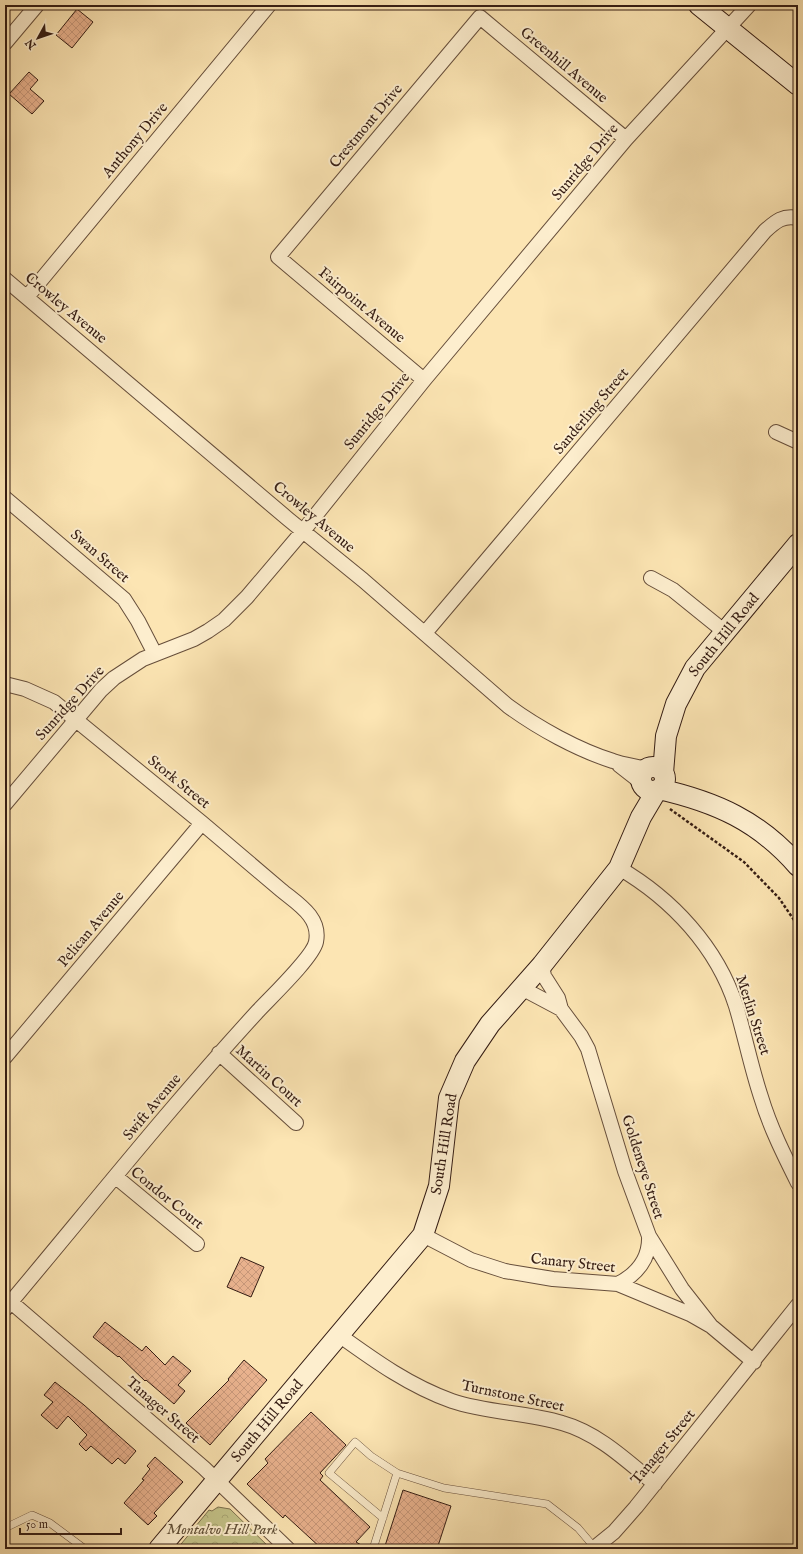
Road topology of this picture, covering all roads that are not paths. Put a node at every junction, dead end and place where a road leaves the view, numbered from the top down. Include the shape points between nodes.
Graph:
1 (37, 5) edge
2 (269, 5) edge
3 (699, 5) edge
4 (750, 5) edge
5 (480, 17) joint
6 (727, 28) junction
7 (5, 43) edge
8 (798, 85) edge
9 (626, 139) junction
10 (792, 217) edge
11 (278, 257) joint
12 (5, 279) edge
13 (27, 297) junction
14 (424, 380) junction
15 (776, 432) dead end
16 (798, 442) edge
17 (5, 498) edge
18 (303, 531) junction
19 (798, 544) edge
20 (651, 578) dead end
21 (724, 632) junction
22 (425, 633) junction
23 (154, 654) junction
24 (5, 684) edge
25 (76, 720) junction
26 (654, 782) junction
27 (5, 804) edge
28 (202, 823) junction
29 (798, 866) edge
30 (619, 868) junction
31 (316, 927) joint
32 (542, 965) junction
33 (520, 990) junction
34 (561, 1009) junction
35 (219, 1053) junction
36 (5, 1057) edge
37 (296, 1123) dead end
38 (116, 1177) junction
39 (798, 1183) edge
40 (422, 1235) junction
41 (648, 1236) junction
42 (197, 1244) dead end
43 (618, 1284) junction
44 (8, 1305) edge
45 (798, 1305) edge
46 (711, 1326) junction
47 (339, 1335) junction
48 (754, 1362) junction
49 (397, 1473) junction
50 (217, 1481) junction
51 (655, 1484) junction
52 (383, 1518) junction
53 (5, 1528) edge
54 (594, 1548) edge
55 (85, 1549) edge
56 (159, 1549) edge
57 (288, 1549) edge
58 (373, 1549) edge

1 - 7 street
2 - 13 street, Anthony Drive
3 - 6 street
4 - 6 street, Sunridge Drive
5 - 9 street, Greenhill Avenue
5 - 11 street, Crestmont Drive
6 - 8 street
6 - 9 street, Sunridge Drive
9 - 14 street, Sunridge Drive
10 - 22 street, Sanderling Street via 779,219 765,231
11 - 14 street, Fairpoint Avenue
12 - 13 street, Crowley Avenue
13 - 18 street, Crowley Avenue
14 - 18 street, Sunridge Drive
15 - 16 street
17 - 23 street, Swan Street via 124,599
18 - 22 street, Crowley Avenue
18 - 23 street, Sunridge Drive via 224,620 194,639
19 - 21 street, South Hill Road
20 - 21 street via 673,590
21 - 26 street, South Hill Road via 684,686 666,736
22 - 26 street, Crowley Avenue via 508,706 530,722
23 - 25 street, Sunridge Drive via 114,678
24 - 25 street, Stork Street via 39,694 54,702
25 - 27 street, Sunridge Drive
25 - 28 street, Stork Street
26 - 29 street via 745,820 784,849
26 - 30 street, South Hill Road
28 - 31 street, Stork Street via 301,905
28 - 36 street, Pelican Avenue
30 - 32 street, South Hill Road
30 - 39 street, Merlin Street via 657,894 676,912 698,935 713,958 736,1006 761,1099 779,1145
31 - 35 street, Swift Avenue via 316,943 308,959
32 - 33 street, South Hill Road
32 - 34 street, Goldeneye Street via 544,976 558,998
33 - 34 street, Goldeneye Street
33 - 40 street, South Hill Road via 486,1029 465,1061 454,1084 446,1113 439,1186
34 - 41 street, Goldeneye Street via 588,1049 625,1171
35 - 37 street, Martin Court
35 - 38 street, Swift Avenue
38 - 42 street, Condor Court
38 - 44 street, Swift Avenue
40 - 43 street, Canary Street via 471,1260 505,1271 553,1279
40 - 47 street, South Hill Road
41 - 43 street via 647,1254 632,1276
41 - 46 street, Goldeneye Street via 682,1289
43 - 46 street, Canary Street via 690,1314
44 - 50 street, Tanager Street via 157,1426
45 - 48 street
46 - 48 street, Canary Street
47 - 50 street, South Hill Road
47 - 51 street, Turnstone Street via 398,1376 452,1401 562,1423 585,1432 607,1445
48 - 51 street, Tanager Street
49 - 52 lane
49 - 52 lane via 355,1442 329,1473
49 - 54 lane via 444,1488 547,1504 578,1528
50 - 56 street, South Hill Road
50 - 57 street, Tanager Street
51 - 54 street, Tanager Street via 614,1532
52 - 58 lane
53 - 55 lane via 32,1515 50,1523

